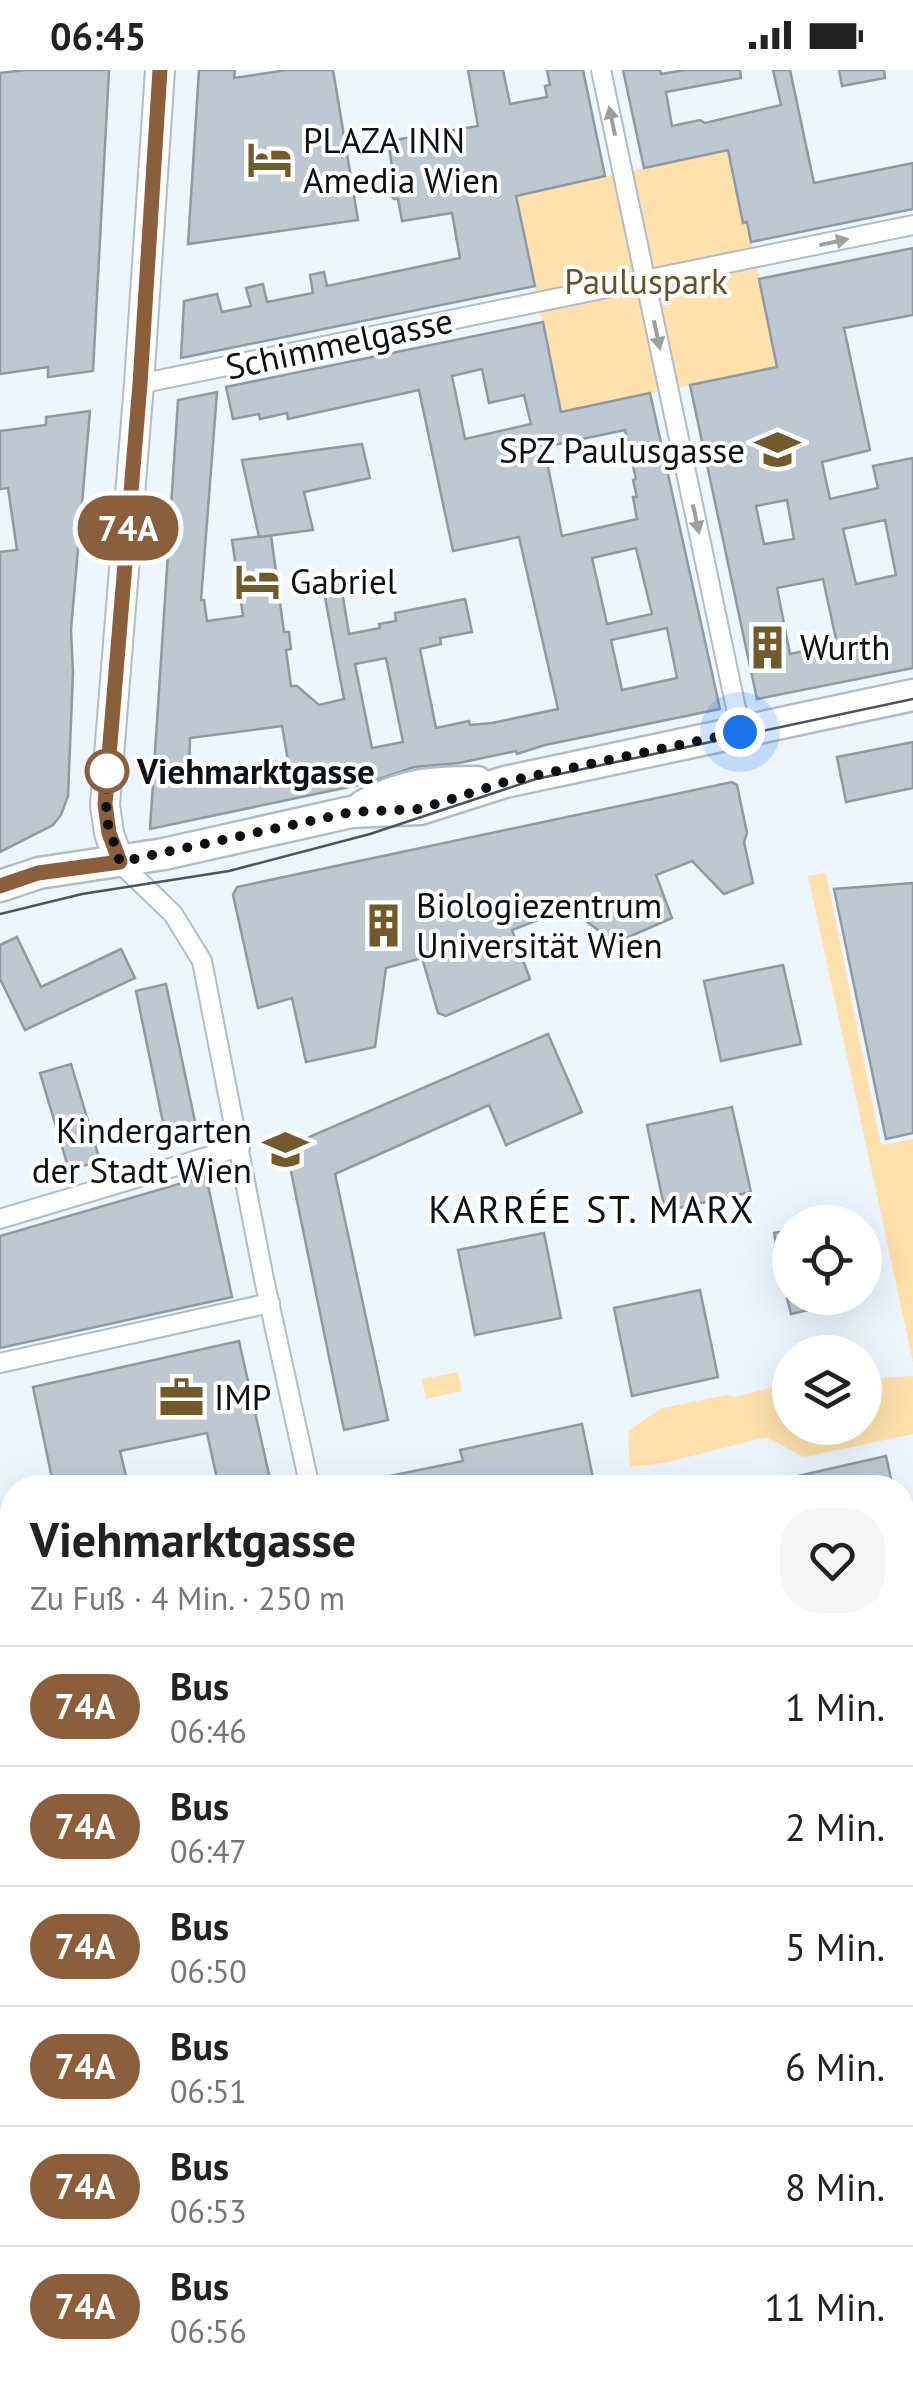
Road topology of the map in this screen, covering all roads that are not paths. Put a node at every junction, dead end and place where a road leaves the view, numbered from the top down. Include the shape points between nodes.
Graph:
1 (160, 70) edge
2 (601, 70) edge
3 (913, 225) edge
4 (646, 280) junction
5 (140, 384) junction
6 (913, 695) edge
7 (740, 732) junction
8 (120, 862) junction
9 (0, 886) edge
10 (240, 1146) junction
11 (0, 1218) edge
12 (270, 1303) junction
13 (0, 1363) edge
14 (307, 1475) edge

1 - 5 main road
4 -> 2 street
4 -> 3 street, Schimmelgasse
4 - 5 street, Schimmelgasse
4 -> 7 street
5 - 8 main road via 105,804
6 - 7 main road
7 - 8 main road via 505,782 420,809 352,812
8 - 9 main road via 38,873
8 - 10 street via 173,914 202,961
10 - 11 street
10 - 12 street
12 - 13 street
12 - 14 street

